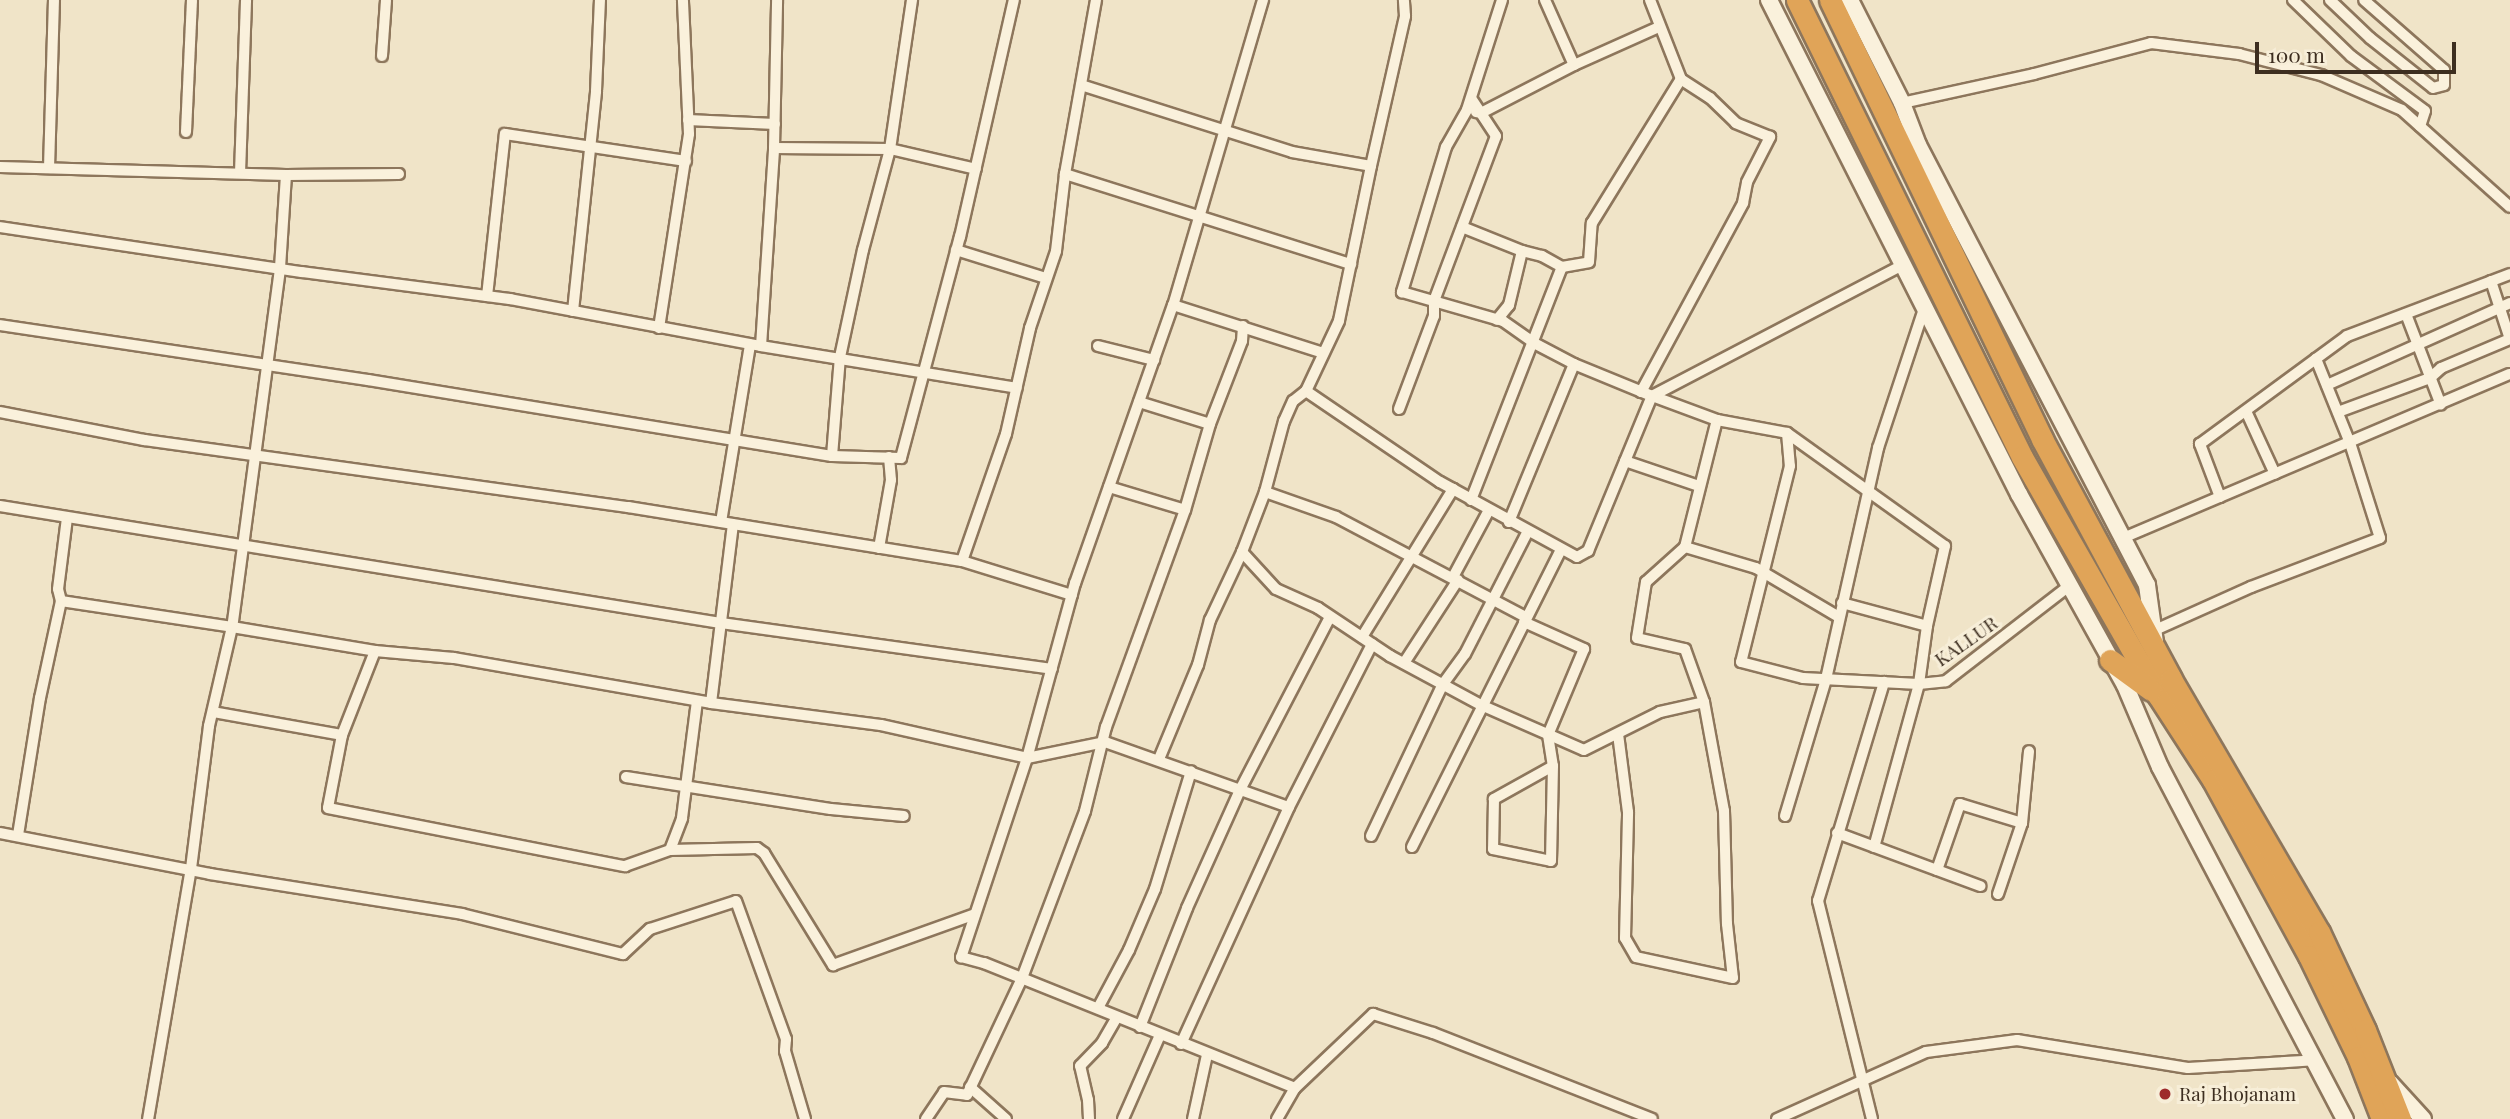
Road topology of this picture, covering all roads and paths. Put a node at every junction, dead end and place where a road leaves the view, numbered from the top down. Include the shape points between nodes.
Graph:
1 (54, 0) edge
2 (192, 0) edge
3 (246, 0) edge
4 (386, 0) edge
5 (600, 0) edge
6 (683, 0) edge
7 (777, 0) edge
8 (912, 0) edge
9 (1014, 0) edge
10 (1096, 0) edge
11 (1263, 0) edge
12 (1404, 0) edge
13 (1502, 0) edge
14 (1545, 0) edge
15 (1650, 0) edge
16 (1769, 0) edge
17 (1797, 0) edge
18 (1830, 0) edge
19 (1850, 0) edge
20 (2293, 0) edge
21 (2330, 0) edge
22 (2364, 0) edge
23 (1659, 27) junction
24 (382, 56) dead end
25 (1574, 65) junction
26 (1681, 79) junction
27 (1082, 85) junction
28 (1471, 98) junction
29 (1902, 103) junction
30 (1467, 110) junction
31 (1481, 113) junction
32 (688, 120) junction
33 (775, 124) junction
34 (2420, 126) junction
35 (186, 132) dead end
36 (1225, 132) junction
37 (590, 148) junction
38 (774, 148) junction
39 (890, 149) junction
40 (686, 161) junction
41 (1371, 166) junction
42 (0, 167) edge
43 (49, 168) junction
44 (976, 169) junction
45 (240, 173) junction
46 (399, 174) dead end
47 (1065, 174) junction
48 (286, 176) junction
49 (2510, 207) edge
50 (1200, 215) junction
51 (0, 227) edge
52 (1462, 227) junction
53 (956, 250) junction
54 (1522, 251) junction
55 (1351, 264) junction
56 (1901, 266) junction
57 (1562, 267) junction
58 (281, 269) junction
59 (2510, 274) edge
60 (1046, 278) junction
61 (2491, 281) junction
62 (487, 296) junction
63 (1434, 301) junction
64 (1173, 305) junction
65 (2505, 306) edge
66 (1924, 309) junction
67 (573, 311) junction
68 (2406, 314) junction
69 (1497, 320) junction
70 (0, 325) edge
71 (1243, 326) junction
72 (659, 328) junction
73 (2510, 339) edge
74 (1534, 343) junction
75 (2418, 344) junction
76 (756, 345) junction
77 (1098, 346) dead end
78 (1324, 354) junction
79 (840, 358) junction
80 (2316, 359) junction
81 (1154, 360) junction
82 (1574, 364) junction
83 (268, 365) junction
84 (924, 372) junction
85 (2510, 374) edge
86 (2430, 377) junction
87 (2327, 385) junction
88 (1017, 388) junction
89 (1306, 391) junction
90 (1647, 394) junction
91 (1139, 402) junction
92 (2441, 405) junction
93 (1399, 408) dead end
94 (2246, 411) junction
95 (0, 412) edge
96 (2338, 412) junction
97 (1717, 420) junction
98 (1210, 424) junction
99 (1787, 433) junction
100 (735, 439) junction
101 (2350, 443) junction
102 (253, 455) junction
103 (832, 456) junction
104 (889, 457) junction
105 (1625, 461) junction
106 (2275, 474) junction
107 (1699, 486) junction
108 (1109, 487) junction
109 (1453, 489) junction
110 (1868, 490) junction
111 (1265, 492) junction
112 (2220, 497) junction
113 (1471, 500) junction
114 (0, 506) edge
115 (1185, 510) junction
116 (1489, 510) junction
117 (67, 518) junction
118 (721, 522) junction
119 (1509, 522) junction
120 (733, 524) junction
121 (1527, 533) junction
122 (2123, 538) junction
123 (243, 544) junction
124 (1685, 547) junction
125 (879, 548) junction
126 (1561, 550) junction
127 (1241, 552) junction
128 (1412, 556) junction
129 (962, 561) junction
130 (1761, 571) junction
131 (1455, 579) junction
132 (2070, 585) junction
133 (1072, 595) junction
134 (1493, 599) junction
135 (61, 601) junction
136 (1842, 603) junction
137 (1330, 617) junction
138 (1839, 617) junction
139 (1525, 620) junction
140 (721, 623) junction
141 (1927, 626) junction
142 (232, 627) junction
143 (1362, 637) junction
144 (2155, 642) junction
145 (1372, 644) junction
146 (374, 651) junction
147 (2110, 660) junction
148 (1404, 663) junction
149 (1052, 669) junction
150 (1826, 680) junction
151 (1884, 682) junction
152 (1443, 684) junction
153 (1919, 684) junction
154 (2158, 695) junction
155 (697, 701) junction
156 (1704, 702) junction
157 (711, 703) junction
158 (1481, 705) junction
159 (213, 712) junction
160 (1618, 734) junction
161 (342, 735) junction
162 (1548, 735) junction
163 (1105, 742) junction
164 (2029, 751) dead end
165 (1027, 758) junction
166 (1159, 759) junction
167 (1553, 766) junction
168 (1191, 771) junction
169 (626, 777) dead end
170 (685, 787) junction
171 (1241, 788) junction
172 (1289, 807) junction
173 (904, 816) dead end
174 (1785, 816) dead end
175 (2022, 823) junction
176 (0, 833) edge
177 (1837, 833) junction
178 (18, 835) junction
179 (1371, 836) dead end
180 (1412, 847) dead end
181 (1874, 847) junction
182 (670, 850) junction
183 (191, 868) junction
184 (1937, 870) junction
185 (1980, 886) dead end
186 (1998, 894) dead end
187 (973, 915) junction
188 (1022, 978) junction
189 (1098, 1008) junction
190 (1117, 1017) junction
191 (1140, 1027) junction
192 (1160, 1035) junction
193 (1181, 1044) junction
194 (1207, 1055) junction
195 (2317, 1060) junction
196 (2383, 1077) junction
197 (1860, 1079) junction
198 (970, 1087) junction
199 (1295, 1088) junction
200 (148, 1119) edge
201 (805, 1119) edge
202 (926, 1119) edge
203 (1006, 1119) edge
204 (1089, 1119) edge
205 (1123, 1119) edge
206 (1193, 1119) edge
207 (1277, 1119) edge
208 (1652, 1119) edge
209 (1777, 1119) edge
210 (1872, 1119) edge
211 (2345, 1119) edge
212 (2382, 1119) edge
213 (2400, 1119) edge
214 (2423, 1119) edge

1 - 43 street
2 - 35 street
3 - 45 street
4 - 24 street
5 - 37 street
6 - 32 street
7 - 33 street
8 - 39 street
9 - 44 street
10 - 27 street
11 - 36 street
12 - 41 street via 1405,16
13 - 28 street
14 - 25 street
15 - 23 street
16 - 56 street
17 - 154 highway via 2022,457
18 - 144 highway via 2042,439
19 - 29 street
20 - 34 street via 2351,56 2425,111
21 - 22 street via 2433,88 2444,85 2444,70
23 - 25 street
23 - 26 street
25 - 31 street
26 - 57 street via 1592,223 1589,262
26 - 90 street via 1736,123 1770,137 1747,182 1743,203
27 - 36 street
27 - 47 street
28 - 30 street
28 - 31 street
29 - 34 street via 2151,43 2239,54 2321,75 2402,110
29 - 122 street via 1917,145
30 - 31 street
30 - 63 street via 1446,147 1402,292
31 - 52 street via 1496,136
32 - 33 street
32 - 40 street
33 - 38 street
34 - 49 street
36 - 41 street via 1292,152
36 - 50 street
37 - 40 street
37 - 62 street via 505,134
37 - 67 street
38 - 39 street
38 - 76 street
39 - 44 street
39 - 79 street
40 - 72 street
41 - 55 street
42 - 43 street
43 - 45 street
44 - 53 street
45 - 48 street
46 - 48 street
47 - 50 street
47 - 60 street via 1056,251
48 - 58 street
50 - 55 street
50 - 64 street
51 - 58 street
52 - 54 street
52 - 63 street
53 - 60 street
53 - 84 street
54 - 57 street
54 - 69 street via 1509,305
55 - 78 street via 1339,321
56 - 66 street
56 - 90 street
57 - 74 street
58 - 62 street
58 - 83 street
59 - 61 street
60 - 88 street
61 - 65 street
61 - 68 street
62 - 67 street
63 - 69 street
63 - 93 street via 1434,316
64 - 71 street
64 - 81 street
65 - 73 street
65 - 75 street
66 - 110 street
66 - 132 street
67 - 72 street
68 - 75 street
68 - 80 street via 2347,336
69 - 74 street
70 - 83 street
71 - 78 street
71 - 98 street via 1237,355
72 - 76 street
73 - 86 street
74 - 82 street
74 - 113 street
75 - 86 street
75 - 87 street
76 - 79 street
76 - 100 street
77 - 81 street
78 - 89 street
79 - 84 street
79 - 103 street
80 - 87 street
80 - 94 street
81 - 91 street
82 - 90 street
82 - 119 street
83 - 100 street
83 - 102 street
84 - 88 street
84 - 104 street via 901,458
85 - 92 street
86 - 92 street
86 - 96 street
87 - 96 street
88 - 129 street
89 - 109 street
89 - 111 street via 1293,401 1284,421
90 - 97 street
90 - 105 street
91 - 98 street
91 - 108 street
92 - 101 street
94 - 106 street
94 - 112 street via 2200,444
95 - 102 street
96 - 101 street
97 - 99 street
97 - 107 street
98 - 115 street
99 - 110 street
99 - 130 street via 1790,466
100 - 103 street
100 - 118 street
101 - 106 street
101 - 144 street via 2380,538 2251,587
102 - 118 street
102 - 123 street
103 - 104 street
104 - 125 street via 891,480
105 - 107 street
105 - 126 street via 1588,551 1577,557
106 - 112 street
107 - 124 street
108 - 115 street
108 - 133 street
109 - 113 street
109 - 128 street
110 - 136 street
110 - 141 street via 1945,546
111 - 127 street
111 - 128 street via 1336,517
112 - 122 street
113 - 116 street
114 - 117 street
115 - 163 street via 1106,727
116 - 119 street
116 - 131 street
117 - 123 street
117 - 135 street via 58,589
118 - 120 street
119 - 121 street
120 - 125 street
120 - 140 street
121 - 126 street
121 - 134 street
122 - 144 street via 2147,585
123 - 140 street
123 - 142 street
124 - 130 street
124 - 156 street via 1646,582 1637,638 1685,649
125 - 129 street
126 - 139 street
127 - 137 street via 1276,589
127 - 166 street via 1210,620 1198,665
128 - 131 street
128 - 143 street
129 - 133 street
130 - 138 street
130 - 150 street, KALLUR via 1741,662
131 - 134 street
131 - 148 street
132 - 147 street
132 - 153 street, KALLUR via 1946,681
133 - 149 street
134 - 139 street
134 - 152 street via 1465,654
135 - 142 street
135 - 178 street
136 - 138 street
136 - 141 street
137 - 143 street
137 - 171 street
138 - 150 street
139 - 158 street
139 - 162 street via 1584,649
140 - 149 street
140 - 157 street
141 - 153 street
142 - 146 street
142 - 159 street
143 - 145 street
144 - 196 highway via 2319,932
145 - 148 street
145 - 172 street
146 - 155 street via 454,658
146 - 161 street
147 - 154 highway
147 - 195 street via 2160,767
148 - 152 street
149 - 165 street
150 - 151 street, KALLUR
150 - 174 street
151 - 153 street, KALLUR
151 - 177 street
152 - 158 street
152 - 179 street
153 - 181 street
154 - 212 highway via 2213,780 2309,956
155 - 157 street
155 - 170 street
156 - 160 street via 1660,712
156 - 160 street via 1724,811 1733,978 1636,957 1625,938 1628,813
157 - 165 street via 881,725
158 - 162 street
158 - 180 street
159 - 161 street
159 - 183 street
160 - 162 street via 1584,750
161 - 182 street via 328,808 625,866
162 - 167 street
163 - 165 street
163 - 166 street
163 - 188 street via 1085,811
164 - 175 street
165 - 187 street
166 - 168 street
167 - 167 street via 1551,861 1493,849 1494,799
168 - 171 street
168 - 189 street via 1155,889
169 - 170 street
170 - 173 street
170 - 182 street via 682,818
171 - 172 street
171 - 191 street
172 - 193 street
175 - 184 street via 1960,804
175 - 186 street
176 - 178 street
177 - 181 street
177 - 197 street via 1818,901
178 - 183 street
181 - 184 street
182 - 187 street via 757,848 832,965
183 - 200 street
183 - 201 street via 462,914 623,954 650,929 736,901 786,1039 785,1051
184 - 185 street
187 - 188 street via 961,957
188 - 189 street
188 - 198 street
189 - 190 street
190 - 191 street
190 - 204 street via 1102,1043 1080,1066
191 - 192 street
192 - 193 street
192 - 205 street
193 - 194 street
194 - 199 street
194 - 206 street
195 - 197 street via 2188,1068 2017,1040 1926,1052
195 - 211 street
196 - 213 highway
196 - 214 street
197 - 209 street
197 - 210 street
198 - 202 street via 967,1095 944,1092
198 - 203 street
199 - 207 street
199 - 208 street via 1373,1014

